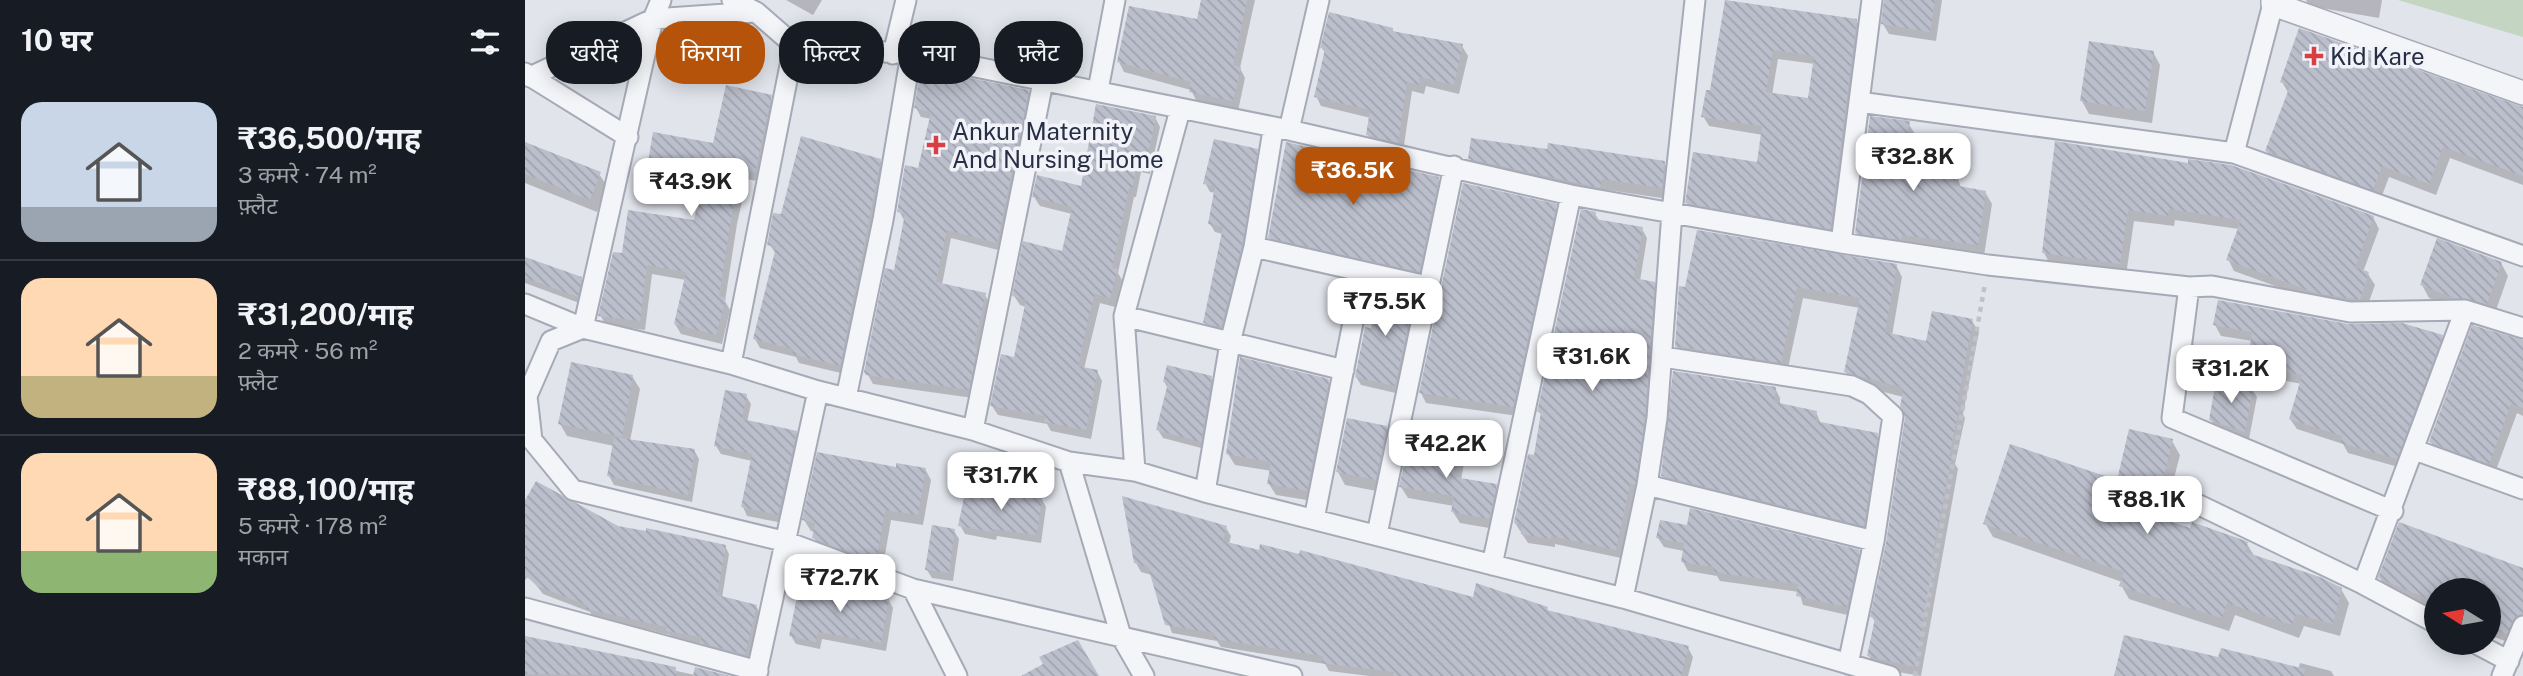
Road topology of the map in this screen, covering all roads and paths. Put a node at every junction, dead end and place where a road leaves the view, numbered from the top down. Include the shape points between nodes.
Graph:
1 (661, 0) edge
2 (733, 0) edge
3 (906, 0) edge
4 (1115, 0) edge
5 (1319, 0) edge
6 (1695, 0) edge
7 (1872, 0) edge
8 (2273, 2) edge
9 (756, 12) junction
10 (653, 19) junction
11 (904, 21) edge
12 (779, 33) edge
13 (528, 75) edge
14 (786, 84) edge
15 (899, 84) edge
16 (1043, 84) edge
17 (1057, 84) edge
18 (1098, 90) junction
19 (2523, 93) edge
20 (1859, 102) junction
21 (1180, 110) junction
22 (1281, 130) junction
23 (628, 137) junction
24 (2234, 153) junction
25 (1454, 166) junction
26 (1570, 195) junction
27 (1672, 212) junction
28 (1841, 243) junction
29 (1254, 247) junction
30 (2523, 256) edge
31 (1363, 272) junction
32 (1427, 286) junction
33 (1984, 287) dead end
34 (2189, 287) junction
35 (525, 304) edge
36 (2465, 310) junction
37 (1124, 316) junction
38 (583, 328) junction
39 (2523, 328) edge
40 (1230, 344) junction
41 (1663, 357) junction
42 (731, 364) junction
43 (1344, 370) junction
44 (818, 391) junction
45 (846, 398) junction
46 (973, 430) junction
47 (2415, 450) junction
48 (1069, 462) junction
49 (1135, 471) junction
50 (1647, 485) junction
51 (2523, 489) edge
52 (1205, 492) junction
53 (2197, 504) dead end
54 (2393, 511) junction
55 (1314, 519) junction
56 (1377, 534) junction
57 (1874, 541) junction
58 (787, 542) junction
59 (1492, 565) junction
60 (2363, 584) junction
61 (913, 589) junction
62 (1623, 598) junction
63 (525, 608) edge
64 (2424, 617) edge
65 (2523, 626) edge
66 (1121, 636) junction
67 (2512, 660) edge
68 (1848, 664) junction
69 (757, 673) edge
70 (957, 676) edge
71 (1144, 676) edge
72 (1292, 676) edge
73 (1890, 676) edge
74 (1915, 676) edge

1 - 10 street
2 - 9 street
3 - 11 street
4 - 18 street
5 - 22 street
6 - 27 street
7 - 20 street
8 - 19 street
8 - 24 street
9 - 10 street
9 - 12 street
10 - 13 street
10 - 23 street
13 - 23 street
14 - 42 street
15 - 45 street via 883,220
16 - 46 street
17 - 18 street
18 - 21 street
20 - 24 street
20 - 28 street
21 - 22 street
21 - 37 street
22 - 25 street
22 - 29 street
23 - 38 street
24 - 30 street
25 - 26 street
25 - 32 street
26 - 27 street
26 - 59 street
27 - 28 street
27 - 41 street
28 - 34 street
29 - 31 street
29 - 40 street
31 - 32 street
31 - 43 street
32 - 56 street
33 - 74 path
34 - 36 street via 2212,286 2350,312
34 - 54 street via 2172,418
35 - 38 street
36 - 39 street
36 - 47 street
37 - 40 street
37 - 49 street
38 - 42 street
38 - 58 street via 551,341 527,396 532,440 573,490
40 - 43 street
40 - 52 street
41 - 50 street
41 - 57 street via 1852,386 1869,394 1892,416
42 - 44 street
43 - 55 street
44 - 45 street
44 - 58 street
45 - 46 street
46 - 48 street
47 - 51 street
47 - 54 street
48 - 49 street
48 - 66 street
49 - 52 street
50 - 57 street
50 - 62 street
52 - 55 street
53 - 60 street
54 - 60 street
55 - 56 street
56 - 59 street
57 - 68 street
58 - 61 street
58 - 69 street
59 - 62 street
60 - 64 street
61 - 66 street
61 - 70 street
62 - 68 street
63 - 69 street
65 - 67 street
66 - 71 street
66 - 72 street
68 - 73 street

